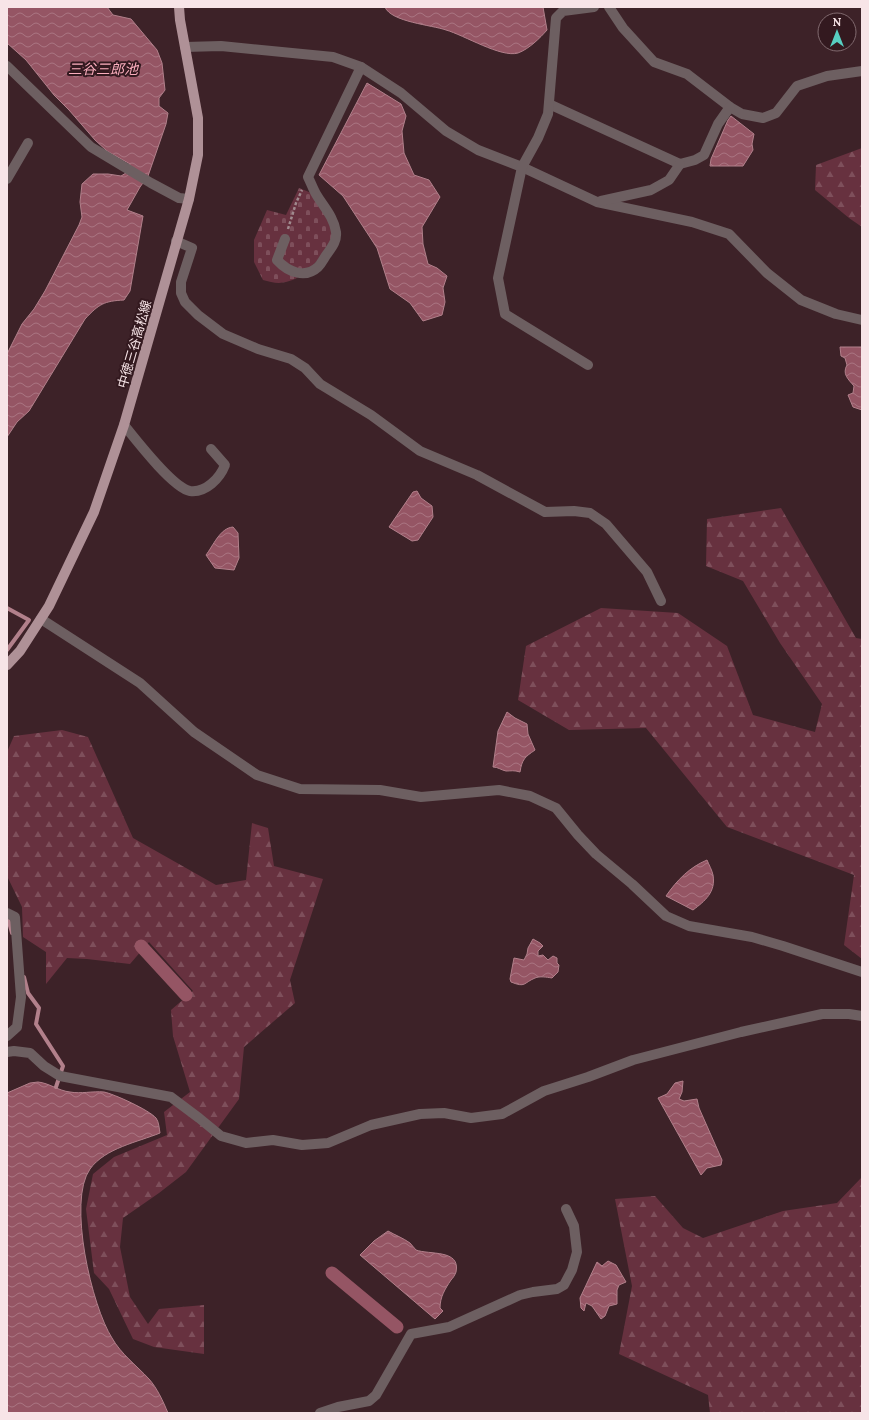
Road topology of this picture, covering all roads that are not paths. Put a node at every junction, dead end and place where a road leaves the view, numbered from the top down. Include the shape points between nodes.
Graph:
1 (179, 7) edge
2 (594, 7) edge
3 (609, 7) edge
4 (185, 47) junction
5 (7, 66) edge
6 (361, 66) junction
7 (862, 71) edge
8 (549, 104) junction
9 (730, 107) junction
10 (28, 143) dead end
11 (680, 164) junction
12 (522, 167) junction
13 (7, 179) edge
14 (189, 199) junction
15 (597, 202) junction
16 (285, 239) road end
17 (176, 241) junction
18 (862, 320) edge
19 (588, 365) dead end
20 (124, 425) junction
21 (211, 449) dead end
22 (661, 601) dead end
23 (41, 619) junction
24 (7, 665) edge
25 (7, 913) edge
26 (862, 972) edge
27 (862, 1016) edge
28 (7, 1036) edge
29 (7, 1052) edge
30 (566, 1209) dead end
31 (320, 1413) edge

1 - 4 main road, 中徳三谷高松線
2 - 8 street via 562,11 556,18
3 - 9 street via 623,28 654,62 687,74
4 - 6 street via 221,46 318,55
4 - 14 main road, 中徳三谷高松線 via 196,99 199,137 198,156
5 - 14 street via 91,147 179,198
6 - 12 street via 401,93 446,130 478,150
6 - 16 street via 308,177 330,215 336,232 335,244 312,272 301,273 291,271 277,260
7 - 9 street via 827,76 797,86 776,113 762,118 742,114
8 - 11 street
8 - 12 street via 548,114 538,138
9 - 11 street via 718,124 704,155
10 - 13 street
11 - 15 street via 669,180 651,190
12 - 15 street
12 - 19 street via 498,278 505,314
14 - 17 main road, 中徳三谷高松線
15 - 18 street via 692,222 729,234 767,273 801,300 836,314
17 - 20 main road, 中徳三谷高松線
17 - 22 street via 192,248 181,282 181,294 185,302 223,334 258,349 291,358 320,384 371,415 420,451 476,475 545,512 590,513 606,524 647,572
20 - 21 street via 152,459 176,483 190,491 205,489 221,474 226,465
20 - 23 main road, 中徳三谷高松線 via 94,512
23 - 24 main road, 中徳三谷高松線 via 20,651
23 - 26 street via 140,683 194,732 257,775 300,789 380,790 421,797 499,790 530,796 556,808 596,854 666,916 689,926 752,937
25 - 28 street via 15,917 21,997 17,1027
27 - 29 street via 822,1014 633,1060 544,1091 502,1114 471,1118 444,1113 420,1114 371,1125 328,1143 302,1145 273,1140 246,1143 221,1136 170,1097 60,1076 30,1053
30 - 31 street via 574,1226 577,1252 564,1285 557,1289 520,1295 449,1327 411,1334 376,1395 369,1401

